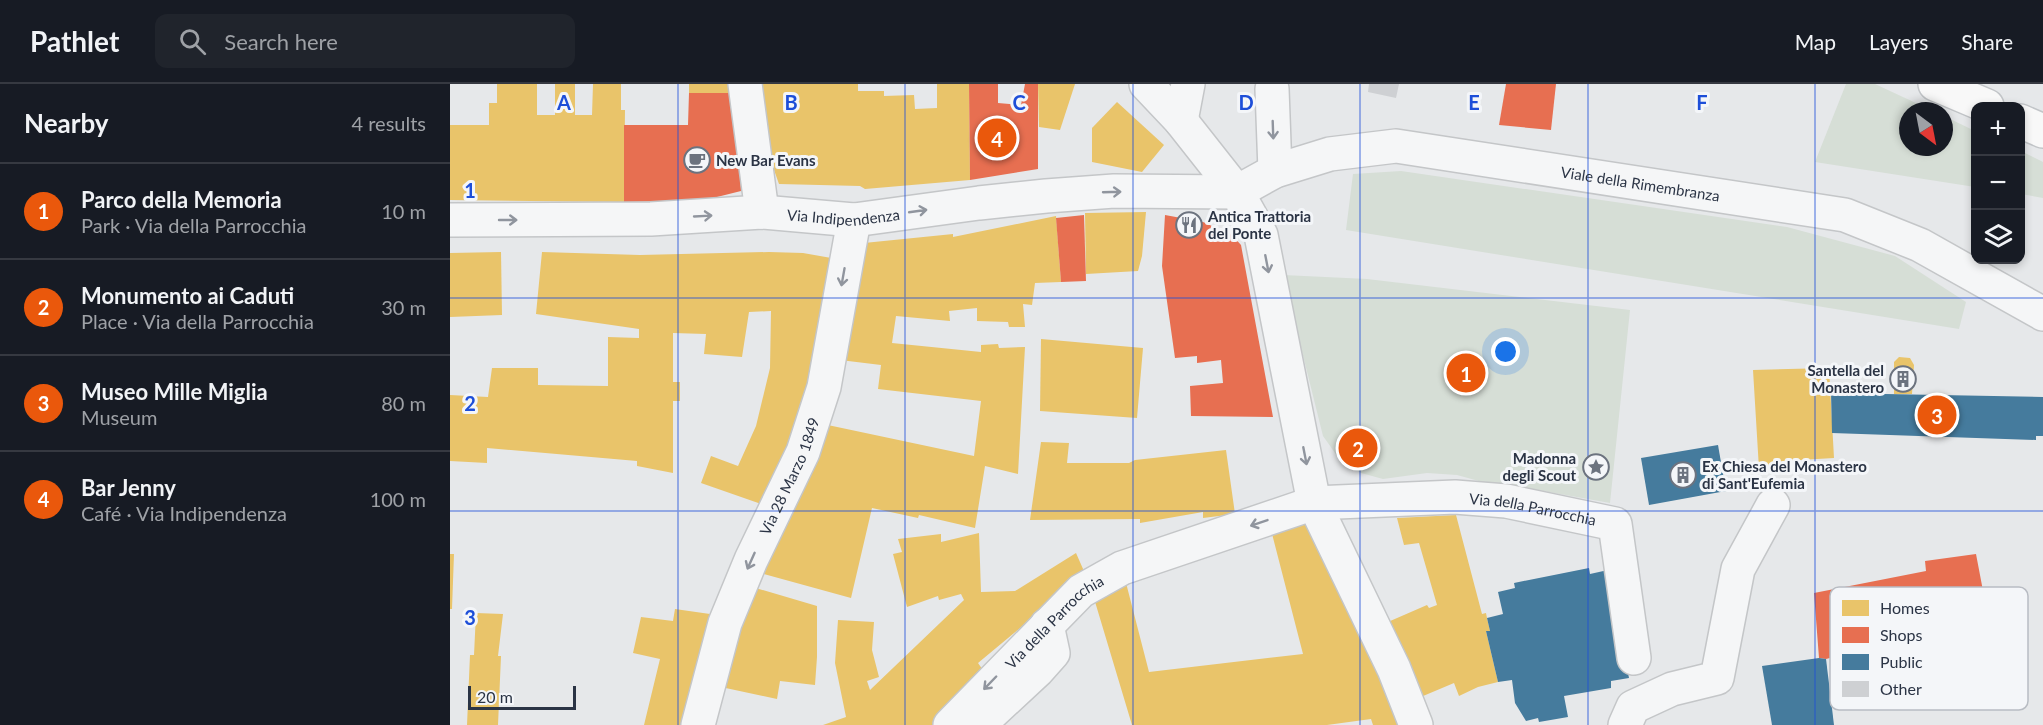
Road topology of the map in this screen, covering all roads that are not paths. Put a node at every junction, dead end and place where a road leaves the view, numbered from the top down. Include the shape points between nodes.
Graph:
1 (745, 84) edge
2 (1146, 84) edge
3 (1188, 84) edge
4 (1935, 84) edge
5 (1272, 89) dead end
6 (1978, 102) edge
7 (1181, 122) junction
8 (2025, 123) edge
9 (2043, 131) edge
10 (1275, 171) junction
11 (1237, 192) junction
12 (762, 212) junction
13 (450, 220) edge
14 (854, 220) junction
15 (2038, 310) edge
16 (1314, 503) junction
17 (1773, 505) dead end
18 (1047, 625) junction
19 (1634, 658) dead end
20 (698, 725) edge
21 (950, 725) edge
22 (983, 725) edge
23 (1416, 725) edge
24 (1625, 725) edge

1 - 12 street
2 - 7 street
3 - 7 street
4 - 6 main road
5 -> 10 street
7 - 11 street
8 - 9 main road
10 - 11 street, Viale della Rimembranza
10 - 15 street, Viale della Rimembranza via 1330,154 1396,146 1845,215 1920,245
14 -> 11 street, Via Indipendenza via 1057,195 1113,191
11 -> 16 street via 1262,235
13 -> 12 street, Via Indipendenza via 651,219
12 - 14 street, Via Indipendenza
14 -> 20 street, Via 28 Marzo 1849 via 824,387 803,452 725,622
16 -> 18 street, Via della Parrocchia via 1122,568 1081,591
16 - 19 street, Via della Parrocchia via 1455,497 1506,501 1620,525
16 - 23 street via 1394,669
17 - 24 street via 1738,569 1717,678 1672,689 1633,706
18 -> 21 street, Via della Parrocchia
18 - 22 street via 1053,653

